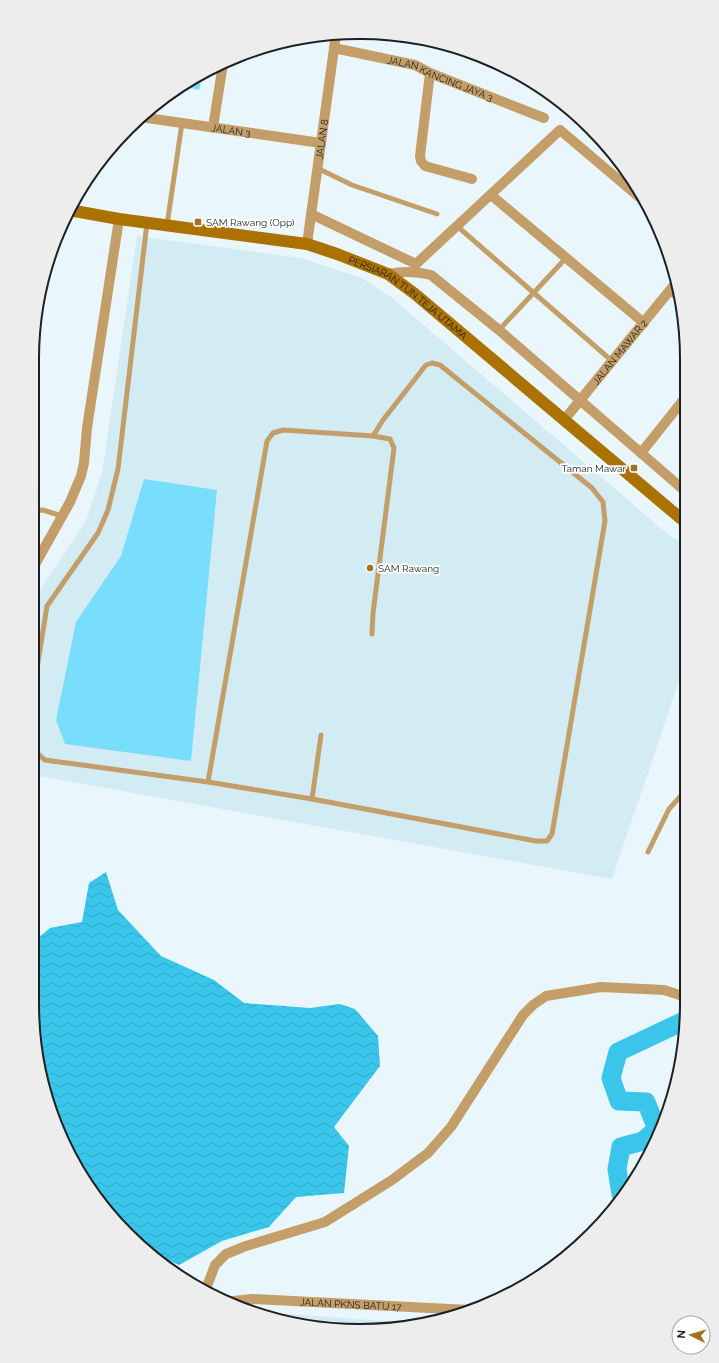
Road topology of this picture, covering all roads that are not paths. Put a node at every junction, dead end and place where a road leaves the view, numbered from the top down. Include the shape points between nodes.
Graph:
1 (335, 40) edge
2 (334, 48) junction
3 (221, 71) edge
4 (430, 73) junction
5 (149, 118) edge
6 (544, 118) dead end
7 (182, 123) junction
8 (213, 127) junction
9 (321, 143) junction
10 (317, 168) junction
11 (472, 179) dead end
12 (632, 191) edge
13 (491, 195) junction
14 (76, 211) edge
15 (311, 214) junction
16 (437, 214) dead end
17 (119, 219) junction
18 (147, 223) junction
19 (167, 225) junction
20 (457, 226) junction
21 (307, 244) junction
22 (566, 258) junction
23 (417, 268) junction
24 (388, 274) junction
25 (672, 288) edge
26 (534, 293) junction
27 (644, 323) junction
28 (499, 330) junction
29 (612, 361) junction
30 (580, 401) junction
31 (680, 404) edge
32 (564, 420) junction
33 (373, 436) junction
34 (641, 452) junction
35 (680, 487) edge
36 (39, 510) edge
37 (62, 516) junction
38 (680, 518) edge
39 (39, 557) edge
40 (372, 634) dead end
41 (39, 652) edge
42 (321, 735) dead end
43 (39, 755) edge
44 (208, 782) junction
45 (680, 796) edge
46 (312, 799) junction
47 (648, 852) dead end
48 (680, 995) edge
49 (207, 1285) edge
50 (238, 1301) edge
51 (455, 1309) edge

1 - 2 street, JALAN 8
2 - 4 street, JALAN KANCING JAYA 3 via 415,65
2 - 9 street, JALAN 8
3 - 8 street
4 - 6 street, JALAN KANCING JAYA 3
4 - 11 street via 421,162 425,166
5 - 7 street, JALAN 3
7 - 8 street, JALAN 3
7 - 19 lane
8 - 9 street, JALAN 3
9 - 10 street, JALAN 8
10 - 15 street, JALAN 8
10 - 16 lane via 352,185
12 - 13 street via 560,130
13 - 20 street
13 - 22 street
14 - 17 street, PERSIARAN TUN TEJA UTAMA
15 - 21 street, JALAN 8
15 - 23 street
17 - 18 street, PERSIARAN TUN TEJA UTAMA
17 - 37 street via 87,428 84,463 76,489
18 - 19 street, PERSIARAN TUN TEJA UTAMA
18 - 41 lane via 118,469 108,510 98,533 46,606
19 - 21 street, PERSIARAN TUN TEJA UTAMA
20 - 23 street
20 - 26 lane
21 - 24 street, PERSIARAN TUN TEJA UTAMA
22 - 26 lane
22 - 27 street
23 - 24 street
23 - 28 street via 431,275
24 - 32 street, PERSIARAN TUN TEJA UTAMA
25 - 27 street, JALAN MAWAR 2
26 - 28 lane
26 - 29 lane
27 - 29 street, JALAN MAWAR 2
28 - 30 street
29 - 30 street, JALAN MAWAR 2
30 - 32 street, JALAN MAWAR 2
30 - 34 street
31 - 34 street
32 - 38 street, PERSIARAN TUN TEJA UTAMA
33 - 40 lane via 390,439 394,448
33 - 44 lane via 283,430 273,433 267,441
33 - 46 lane via 426,365 440,365 592,488 603,502 604,528 552,834 547,841
34 - 35 street
36 - 37 lane
37 - 39 street
42 - 46 lane
43 - 44 lane via 45,760
44 - 46 lane
45 - 47 lane via 669,808
48 - 49 street via 664,990 600,987 546,996 524,1014 451,1127 428,1153 392,1180 325,1222 226,1254 216,1265
50 - 51 street, JALAN PKNS BATU 17 via 252,1299

